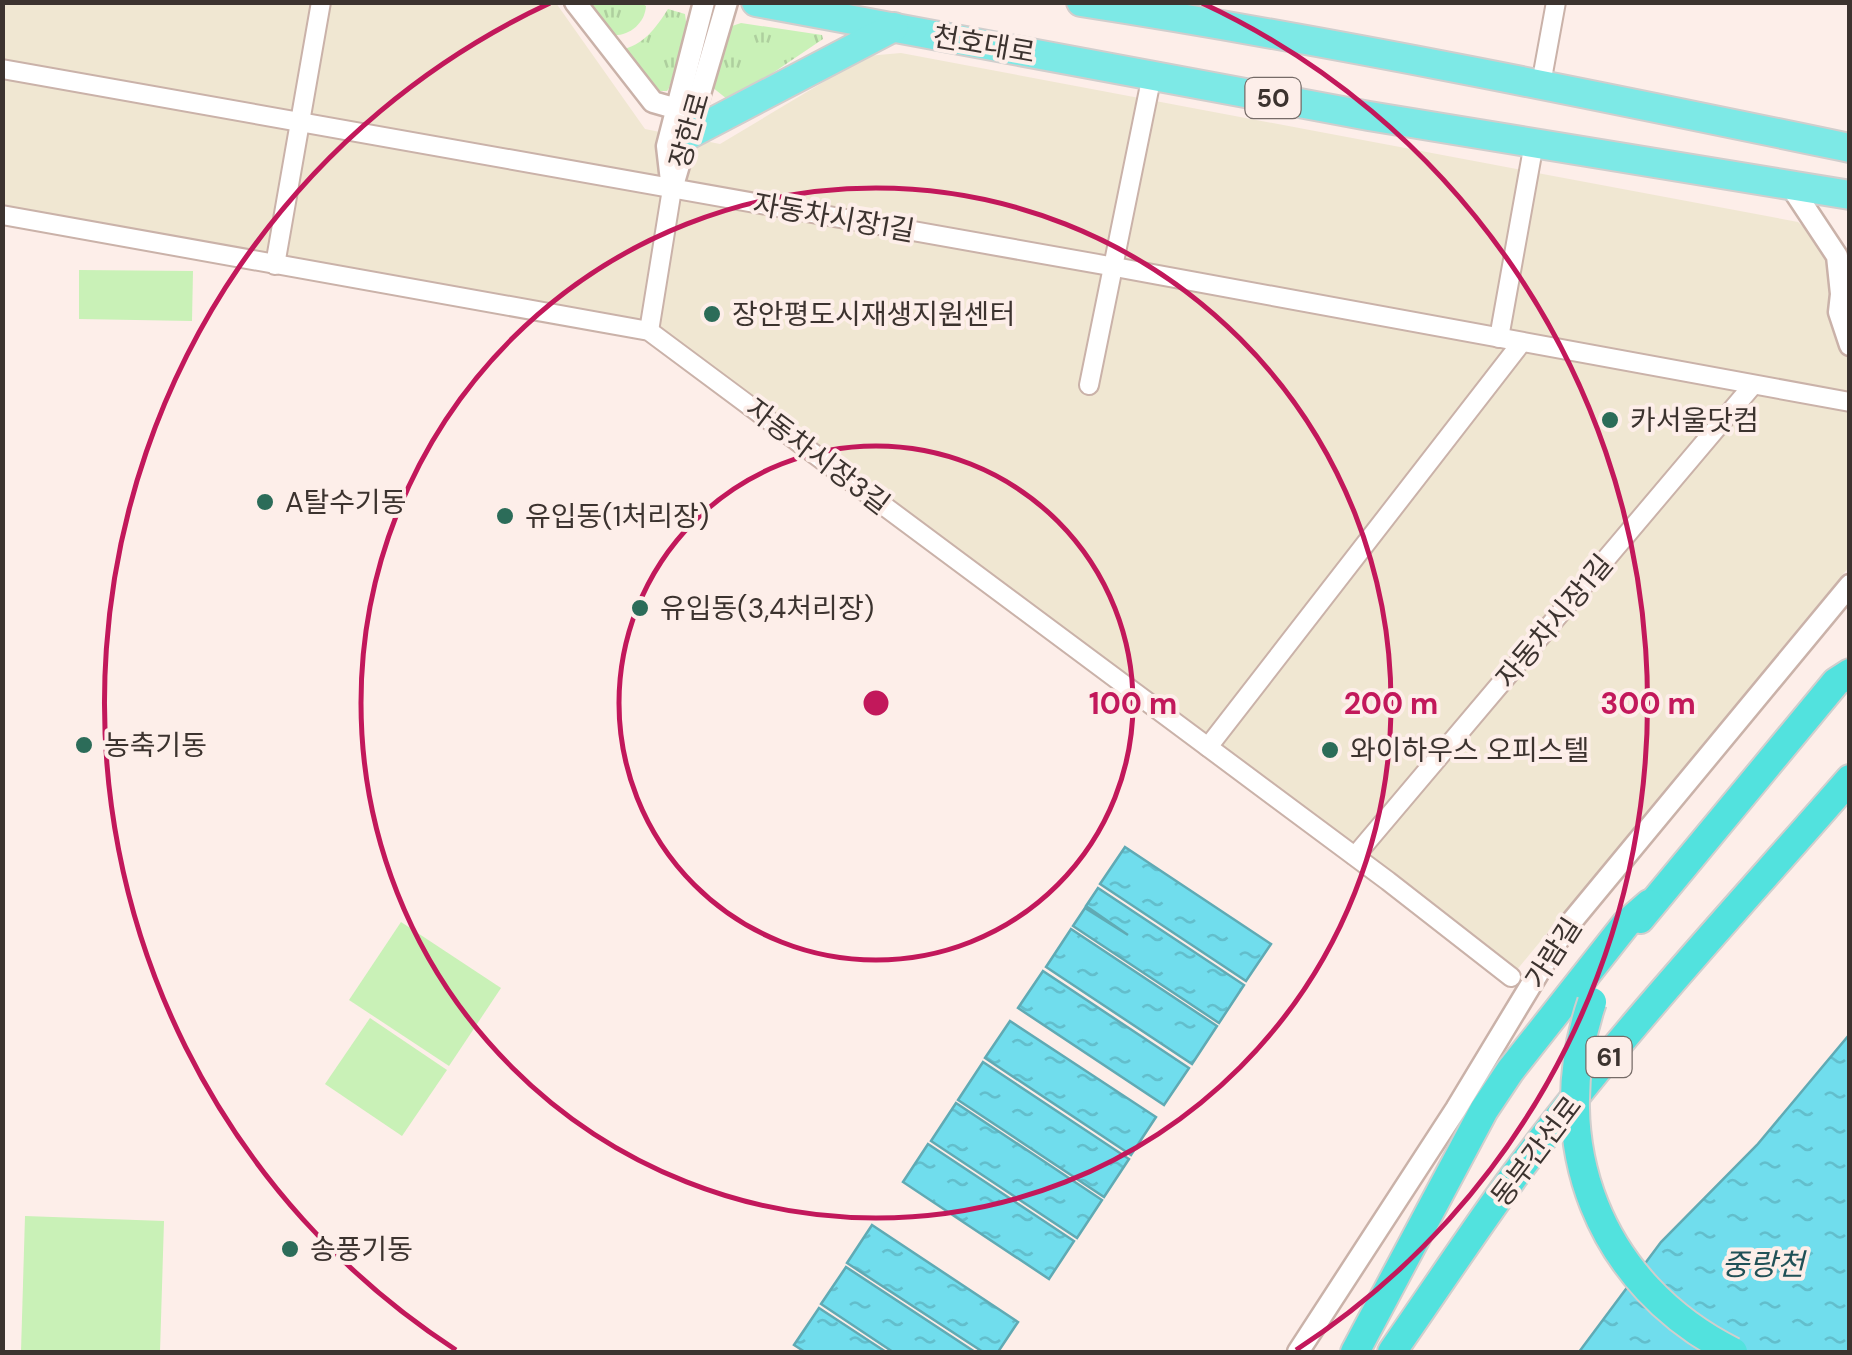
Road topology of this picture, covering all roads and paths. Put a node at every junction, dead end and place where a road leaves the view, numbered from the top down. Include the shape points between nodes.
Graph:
1 (320, 2) edge
2 (574, 2) edge
3 (704, 2) edge
4 (727, 2) edge
5 (756, 2) edge
6 (1081, 2) edge
7 (1556, 2) edge
8 (1160, 8) edge
9 (894, 27) junction
10 (2, 70) edge
11 (1152, 75) junction
12 (1541, 84) junction
13 (682, 123) junction
14 (300, 124) junction
15 (1534, 142) junction
16 (1850, 148) edge
17 (1790, 185) junction
18 (672, 189) junction
19 (1850, 195) edge
20 (2, 215) edge
21 (274, 265) junction
22 (1114, 267) junction
23 (649, 331) junction
24 (1499, 338) junction
25 (1522, 342) junction
26 (1850, 346) edge
27 (1753, 384) junction
28 (1088, 385) dead end
29 (1850, 402) edge
30 (1850, 585) edge
31 (1845, 672) edge
32 (1208, 747) junction
33 (1850, 779) edge
34 (1355, 856) junction
35 (1649, 904) junction
36 (1511, 977) dead end
37 (1298, 1352) edge
38 (1354, 1352) edge
39 (1392, 1352) edge
40 (1732, 1352) edge

1 - 14 street
2 - 13 street via 653,102
3 - 13 street, 장한로
4 - 13 street, 장한로
5 - 9 main road, 천호대로 / 50
6 - 8 main road, 50
7 - 12 street
8 - 12 main road, 50
9 - 11 main road, 천호대로 / 50
9 - 13 main road
10 - 14 street, 자동차시장1길
11 - 15 main road, 천호대로 / 50
11 - 22 street
12 - 16 main road, 50
13 - 18 street, 장한로
14 - 18 street, 자동차시장1길
14 - 21 street
15 - 17 main road, 천호대로 / 50
15 - 24 street
17 - 19 main road, 천호대로 / 50
17 - 26 street via 1837,256 1839,312
18 - 22 street, 자동차시장1길
18 - 23 street
20 - 21 street, 자동차시장3길
21 - 23 street, 자동차시장3길
22 - 24 street, 자동차시장1길
22 - 28 street
23 - 32 street, 자동차시장3길
24 - 25 street, 자동차시장1길
25 - 27 street, 자동차시장1길
25 - 32 street
27 - 29 street, 자동차시장1길
27 - 34 street, 자동차시장1길
30 - 37 street, 가람길 via 1564,932
31 - 35 highway
32 - 34 street, 자동차시장3길
33 - 39 highway, 동부간선로 / 61 via 1557,1121
34 - 36 street, 자동차시장3길
35 - 38 highway via 1626,924 1484,1110
35 - 40 highway, bridge via 1592,1002 1578,1051 1577,1150 1591,1199 1618,1252 1695,1332

